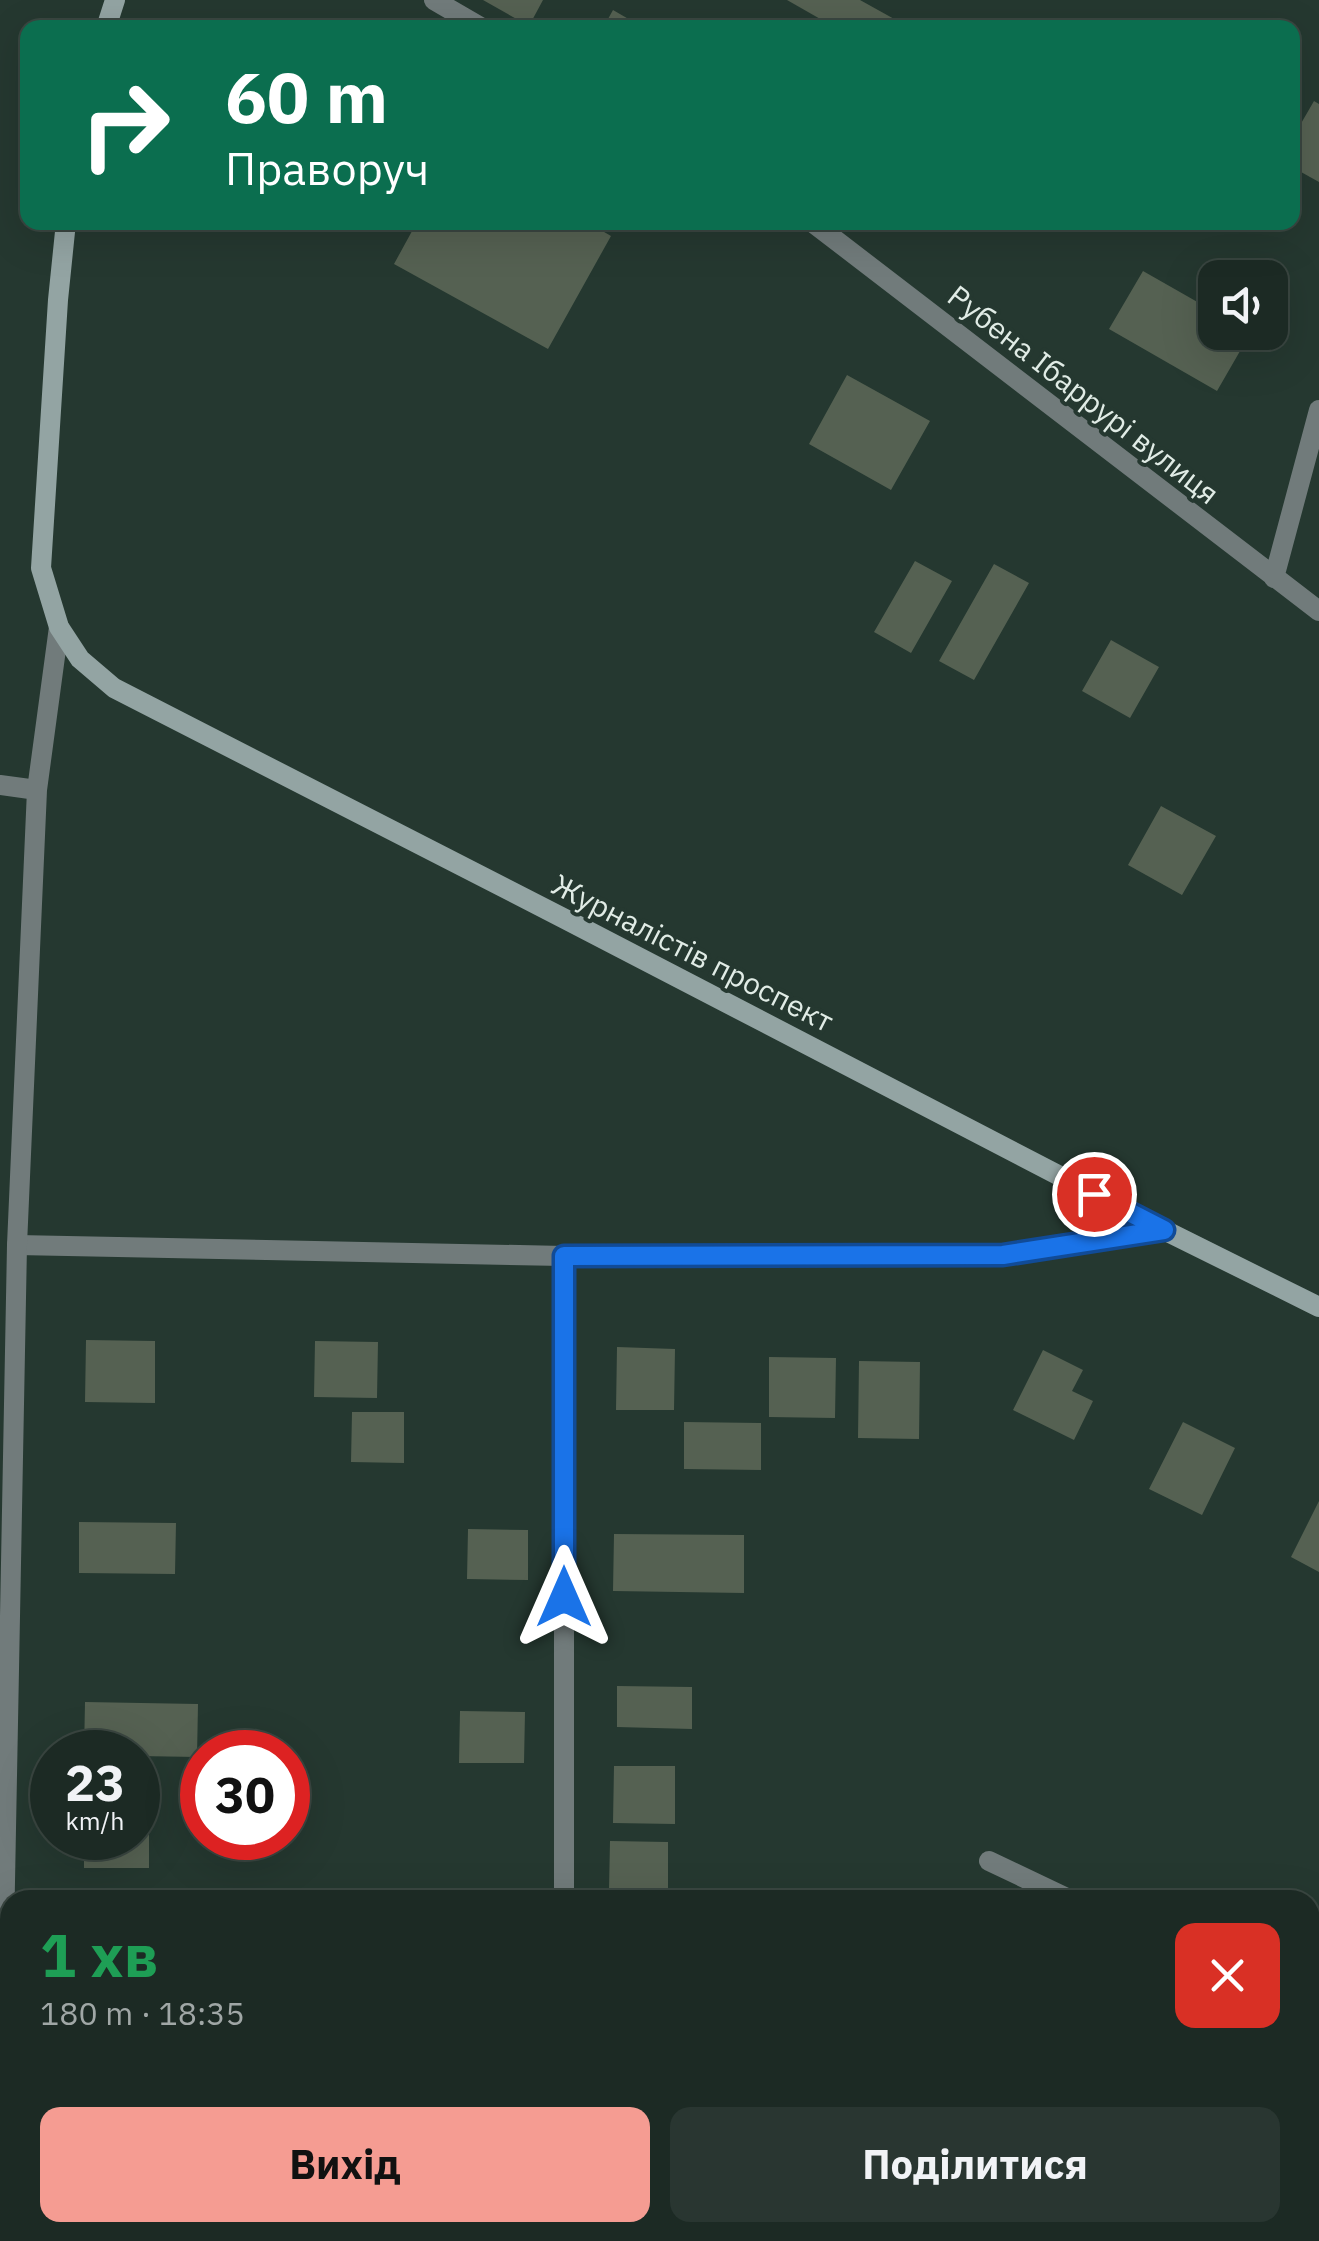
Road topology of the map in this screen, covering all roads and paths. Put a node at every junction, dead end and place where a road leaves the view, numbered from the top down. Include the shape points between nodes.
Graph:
1 (434, 0) edge
2 (468, 20) edge
3 (65, 230) edge
4 (822, 230) edge
5 (1319, 410) edge
6 (1274, 578) junction
7 (1319, 611) edge
8 (58, 627) junction
9 (0, 785) edge
10 (37, 790) junction
11 (1164, 1230) junction
12 (17, 1245) junction
13 (564, 1256) junction
14 (1319, 1307) edge
15 (988, 1861) dead end
16 (5, 1890) edge
17 (564, 1890) edge
18 (1050, 1890) edge

1 - 2 street
3 - 8 main road via 41,568
4 - 6 street, Рубена Ібаррурі вулиця
5 - 6 street
6 - 7 street, Рубена Ібаррурі вулиця
8 - 10 street
8 - 11 main road, Журналістів проспект via 114,688
9 - 10 street
10 - 12 street
11 - 13 street via 1003,1255
11 - 14 main road, Журналістів проспект
12 - 13 street
12 - 16 street
13 - 17 street
15 - 18 street

